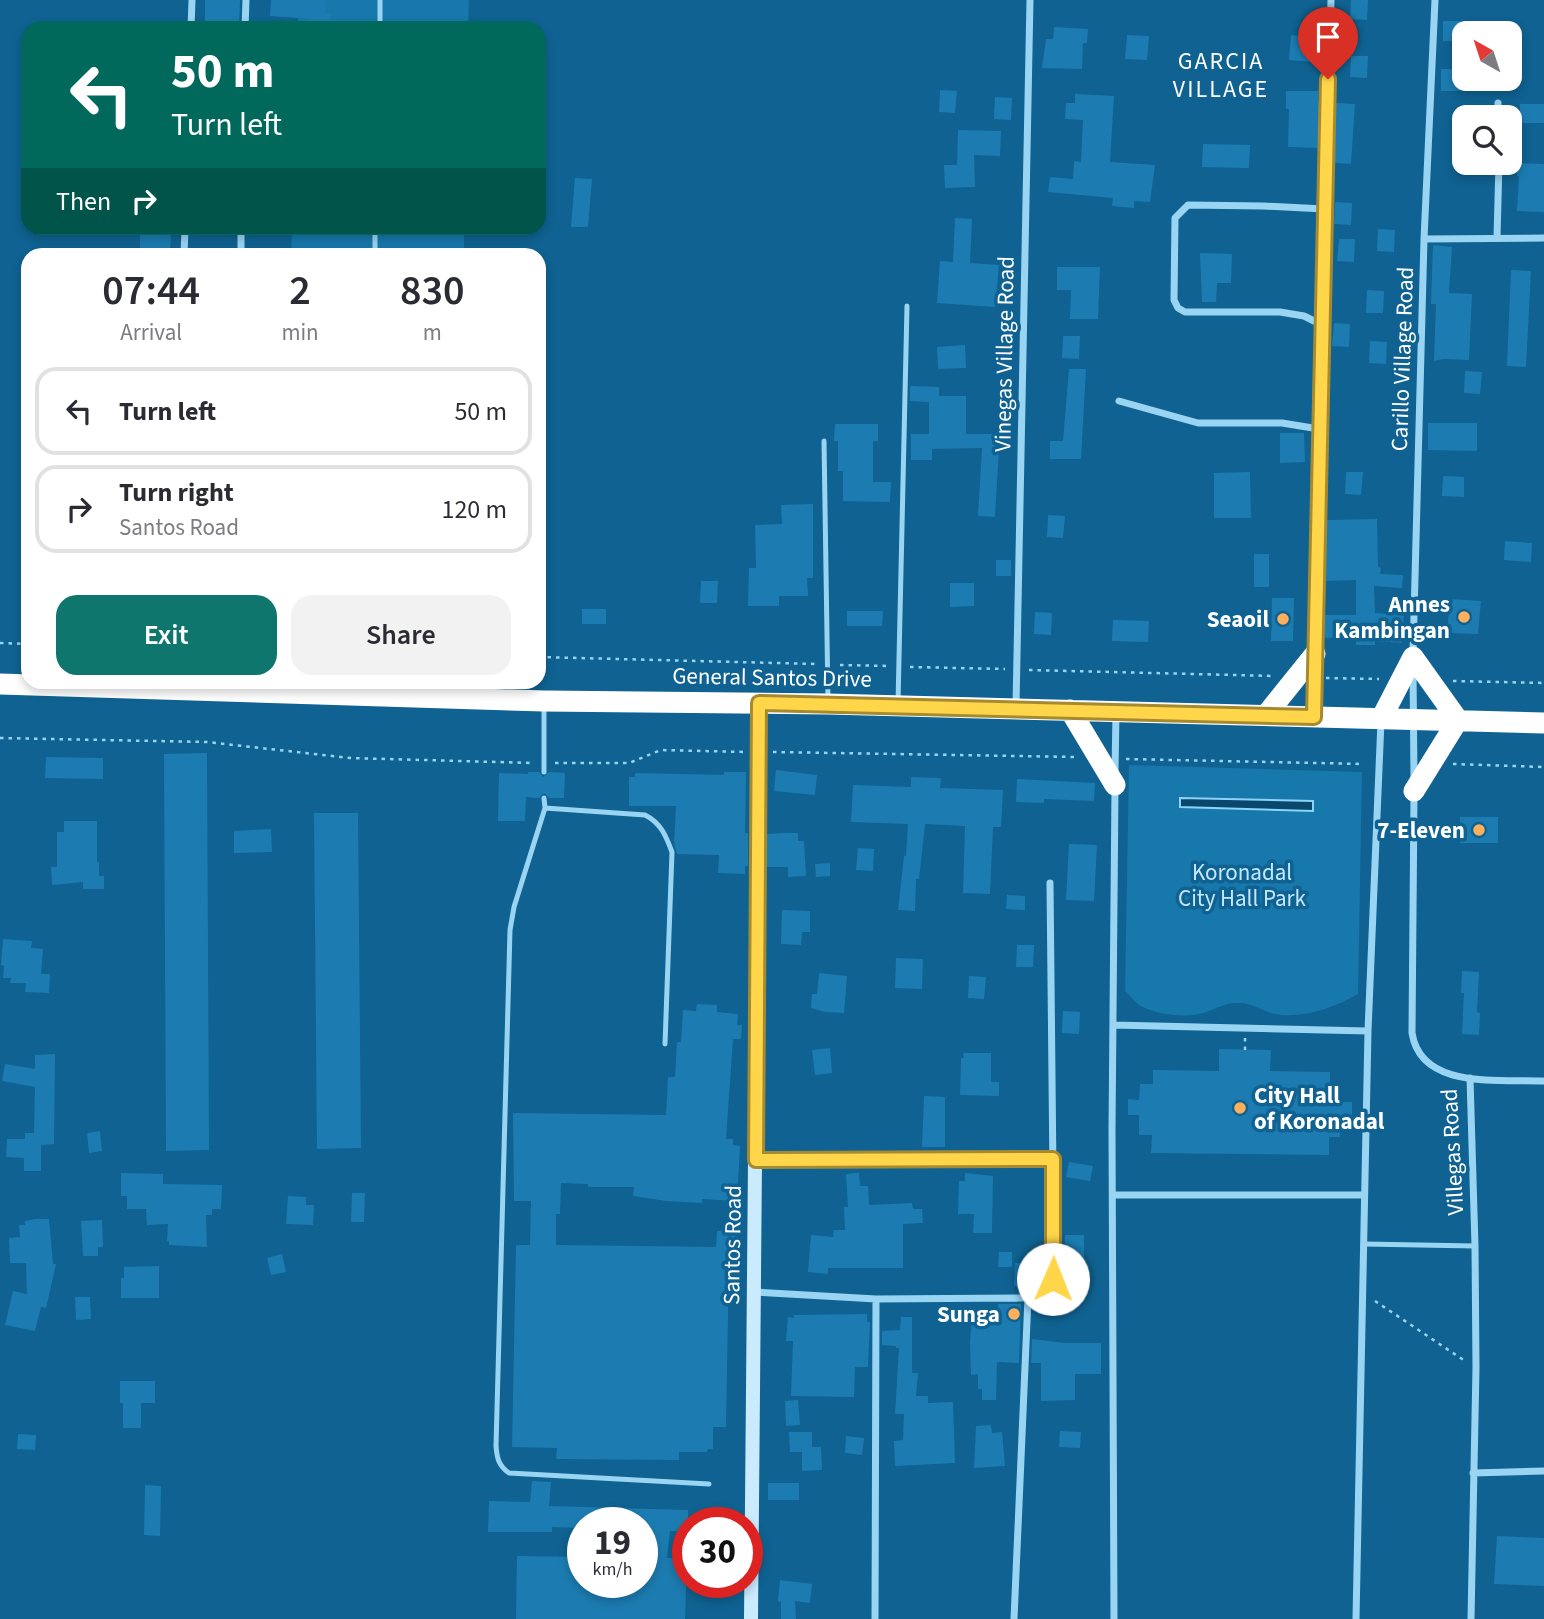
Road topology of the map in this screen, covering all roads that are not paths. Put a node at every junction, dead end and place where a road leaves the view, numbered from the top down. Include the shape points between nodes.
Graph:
1 (192, 0) edge
2 (246, 0) edge
3 (380, 0) edge
4 (1030, 0) edge
5 (1331, 0) edge
6 (1435, 0) edge
7 (191, 21) edge
8 (245, 21) edge
9 (380, 21) edge
10 (1499, 175) edge
11 (1324, 209) junction
12 (1497, 237) junction
13 (1544, 238) edge
14 (1424, 239) junction
15 (906, 306) dead end
16 (1322, 325) junction
17 (1119, 401) dead end
18 (1319, 429) junction
19 (824, 441) dead end
20 (1315, 654) joint
21 (1413, 657) junction
22 (1306, 677) junction
23 (0, 684) edge
24 (21, 684) edge
25 (246, 689) edge
26 (544, 701) junction
27 (759, 703) junction
28 (828, 704) junction
29 (898, 706) junction
30 (1016, 709) junction
31 (1070, 710) junction
32 (1116, 711) junction
33 (1266, 715) junction
34 (1314, 717) junction
35 (1381, 719) junction
36 (1415, 719) junction
37 (1458, 720) junction
38 (1544, 723) edge
39 (544, 772) dead end
40 (1115, 785) junction
41 (1414, 791) junction
42 (544, 798) dead end
43 (545, 808) junction
44 (1050, 883) dead end
45 (1113, 1025) junction
46 (1368, 1031) junction
47 (665, 1044) dead end
48 (1470, 1078) junction
49 (1544, 1081) edge
50 (1053, 1159) junction
51 (756, 1160) junction
52 (1114, 1195) junction
53 (1364, 1195) junction
54 (1364, 1244) junction
55 (1475, 1246) junction
56 (754, 1292) junction
57 (1028, 1298) junction
58 (876, 1300) junction
59 (1544, 1471) edge
60 (1474, 1472) junction
61 (709, 1484) dead end
62 (751, 1619) edge
63 (875, 1619) edge
64 (1014, 1619) edge
65 (1114, 1619) edge
66 (1122, 1619) edge
67 (1356, 1619) edge
68 (1471, 1619) edge

1 - 7 street
2 - 8 street
3 - 9 lane
4 - 30 street, Vinegas Village Road
5 - 11 street
6 - 14 street, Carillo Village Road
10 - 12 street
11 - 16 street
11 - 16 street via 1188,205 1175,218 1174,300 1178,308 1185,313 1280,312
12 - 13 street
12 - 14 street
14 - 21 street, Carillo Village Road
15 - 29 lane
16 - 18 street
17 - 18 street via 1198,423 1282,423
18 - 20 street
19 - 28 lane
20 - 22 highway
21 - 35 highway
21 - 36 street, Carillo Village Road
21 - 37 highway
22 - 33 highway
22 - 34 street
23 - 24 highway, General Santos Drive
25 - 26 highway, General Santos Drive
26 - 27 highway, General Santos Drive
26 - 39 lane
27 - 28 highway, General Santos Drive
27 - 51 street, Santos Road
28 - 29 highway, General Santos Drive
29 - 30 highway, General Santos Drive
30 - 31 highway, General Santos Drive
31 - 32 highway, General Santos Drive
31 - 40 highway
32 - 33 highway, General Santos Drive
32 - 40 street
33 - 34 highway, General Santos Drive
34 - 35 highway, General Santos Drive
35 - 36 highway, General Santos Drive
35 - 46 street
36 - 37 highway, General Santos Drive
36 - 41 street, Villegas Road
37 - 38 highway, General Santos Drive
37 - 41 highway
40 - 45 street
41 - 48 street, Villegas Road via 1414,1046 1434,1069
42 - 43 lane
43 - 47 lane via 645,815 664,832 672,852
43 - 61 lane via 510,930 498,1460 509,1473
44 - 50 street
45 - 46 street
45 - 52 street
46 - 53 street
48 - 49 street
48 - 55 street, Villegas Road
50 - 51 street
50 - 57 street via 1053,1279 1045,1291
51 - 56 street, Santos Road
52 - 53 street
52 - 65 street
53 - 54 street
54 - 55 lane
54 - 67 street
55 - 60 street, Villegas Road
56 - 58 street
56 - 62 street, Santos Road
57 - 58 street
57 - 64 street
58 - 63 street
59 - 60 street
60 - 68 street, Villegas Road
65 - 66 street

